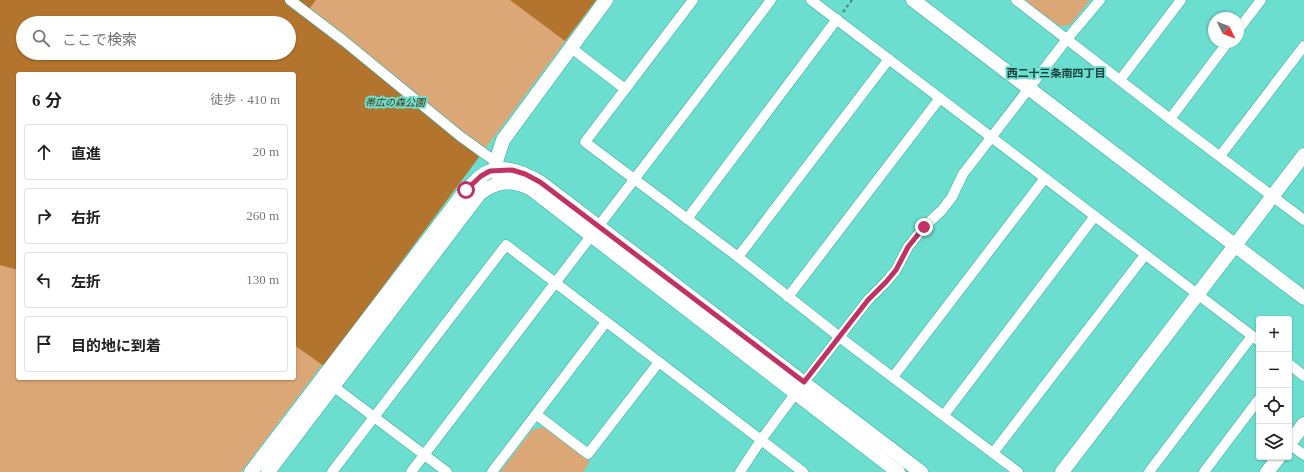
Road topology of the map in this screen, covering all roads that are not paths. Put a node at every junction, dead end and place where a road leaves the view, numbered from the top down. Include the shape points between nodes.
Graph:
1 (290, 0) edge
2 (606, 0) edge
3 (693, 0) edge
4 (770, 0) edge
5 (811, 0) edge
6 (913, 0) edge
7 (1016, 0) edge
8 (1100, 0) edge
9 (1180, 0) edge
10 (1261, 0) edge
11 (837, 19) junction
12 (1244, 22) edge
13 (1067, 39) junction
14 (1304, 46) edge
15 (570, 47) junction
16 (1223, 48) edge
17 (889, 59) junction
18 (1120, 80) junction
19 (1029, 88) junction
20 (625, 89) junction
21 (940, 98) junction
22 (1170, 119) junction
23 (992, 137) junction
24 (1304, 155) edge
25 (1220, 156) junction
26 (498, 172) junction
27 (1045, 178) junction
28 (634, 179) junction
29 (1272, 196) junction
30 (1094, 216) junction
31 (687, 219) junction
32 (1304, 220) edge
33 (596, 231) junction
34 (1235, 246) junction
35 (1145, 255) junction
36 (738, 257) junction
37 (556, 283) junction
38 (1198, 294) junction
39 (788, 297) junction
40 (1304, 298) edge
41 (606, 322) junction
42 (839, 337) junction
43 (1255, 338) edge
44 (659, 362) junction
45 (1292, 366) edge
46 (1304, 376) edge
47 (893, 378) junction
48 (328, 382) junction
49 (799, 388) junction
50 (1256, 403) edge
51 (537, 415) junction
52 (944, 416) junction
53 (374, 417) junction
54 (1304, 424) edge
55 (761, 440) junction
56 (1292, 440) edge
57 (1292, 446) edge
58 (993, 453) junction
59 (425, 455) junction
60 (1304, 455) edge
61 (1277, 460) edge
62 (251, 472) edge
63 (268, 472) edge
64 (332, 472) edge
65 (411, 472) edge
66 (448, 472) edge
67 (492, 472) edge
68 (740, 472) edge
69 (803, 472) edge
70 (898, 472) edge
71 (920, 472) edge
72 (1018, 472) edge
73 (1062, 472) edge
74 (1149, 472) edge
75 (1204, 472) edge
76 (1267, 472) edge

1 - 26 street via 460,136
2 - 15 street
3 - 20 street
4 - 28 street
5 - 11 street
6 - 19 street
7 - 13 street
8 - 13 street
9 - 18 street
10 - 12 street
11 - 17 street
11 - 31 street
13 - 18 street
13 - 19 street
14 - 25 street
15 - 20 street
15 - 26 street via 503,140
16 - 22 street
17 - 21 street
17 - 36 street
18 - 22 street
19 - 23 street
19 - 34 street
20 - 28 street via 585,142
21 - 23 street
21 - 39 street
22 - 25 street
23 - 27 street
23 - 42 street via 963,174 952,197 924,227 908,247 896,270
24 - 29 street
25 - 29 street
26 - 33 street via 530,188
26 - 48 street via 491,186 480,193
27 - 30 street
27 - 47 street
28 - 31 street
28 - 33 street
29 - 32 street
29 - 34 street
30 - 35 street
30 - 52 street
31 - 36 street
33 - 37 street
33 - 49 street
34 - 38 street
34 - 40 street
35 - 38 street
35 - 58 street
36 - 39 street
37 - 41 street
37 - 53 street via 506,245
37 - 59 street
38 - 43 street
38 - 73 street
39 - 42 street
41 - 44 street
41 - 51 street
42 - 47 street
42 - 49 street
43 - 74 street
44 - 51 street via 588,454
44 - 55 street
45 - 46 street
47 - 52 street
48 - 53 street
48 - 62 street
48 - 63 street
49 - 55 street
49 - 70 street
49 - 71 street
50 - 75 street
51 - 67 street
52 - 58 street
53 - 59 street
53 - 64 street
54 - 56 street
55 - 68 street
55 - 69 street
57 - 60 street
58 - 72 street
59 - 65 street
59 - 66 street
61 - 76 street

